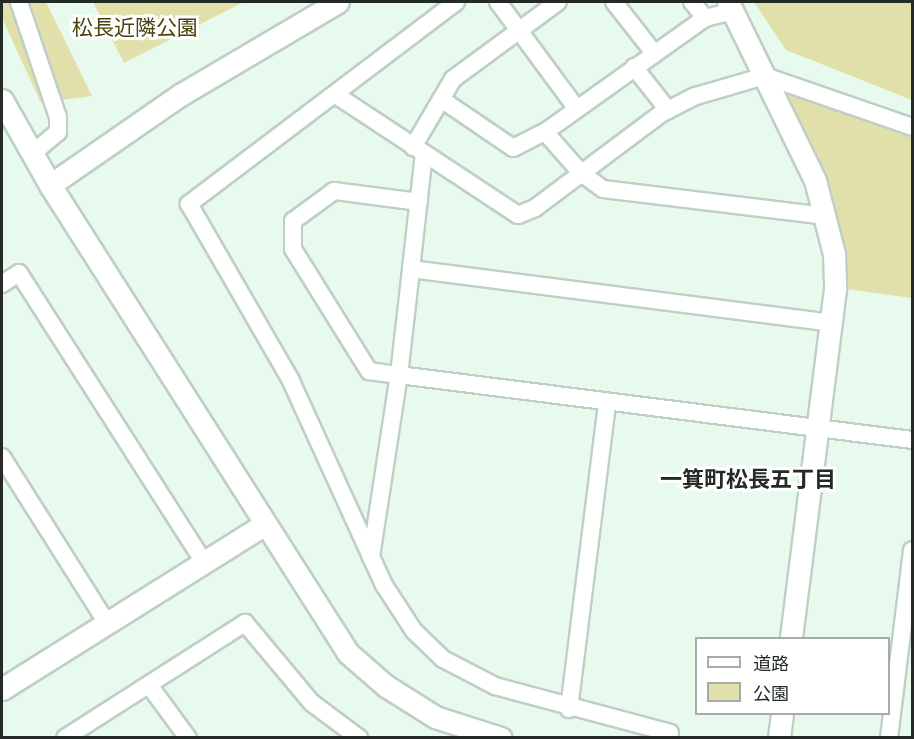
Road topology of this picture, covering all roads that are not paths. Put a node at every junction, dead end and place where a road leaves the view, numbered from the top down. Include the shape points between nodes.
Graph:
1 (19, 2) edge
2 (338, 2) edge
3 (456, 2) edge
4 (498, 2) edge
5 (558, 2) edge
6 (614, 2) edge
7 (692, 2) edge
8 (731, 6) edge
9 (705, 18) junction
10 (521, 29) junction
11 (654, 53) junction
12 (634, 67) junction
13 (765, 76) junction
14 (336, 95) junction
15 (441, 99) junction
16 (2, 100) edge
17 (577, 109) junction
18 (668, 110) junction
19 (912, 127) edge
20 (545, 132) junction
21 (419, 151) junction
22 (32, 154) junction
23 (581, 173) junction
24 (50, 185) junction
25 (419, 202) junction
26 (825, 216) junction
27 (411, 269) junction
28 (2, 284) edge
29 (830, 323) junction
30 (399, 375) junction
31 (607, 402) junction
32 (818, 427) junction
33 (912, 440) edge
34 (2, 457) edge
35 (263, 525) junction
36 (912, 550) edge
37 (371, 557) junction
38 (204, 562) junction
39 (107, 623) junction
40 (791, 637) edge
41 (4, 682) edge
42 (148, 685) junction
43 (569, 709) junction
44 (782, 715) edge
45 (65, 738) edge
46 (188, 738) edge
47 (359, 738) edge
48 (501, 738) edge
49 (669, 738) edge
50 (779, 738) edge
51 (889, 738) edge

1 - 22 street via 58,117 58,132
2 - 24 street via 180,95
3 - 14 street
4 - 10 street
5 - 10 street
6 - 11 street
7 - 9 street
8 - 9 street
8 - 13 street
9 - 11 street
10 - 15 street via 453,79
10 - 17 street
11 - 12 street
12 - 17 street
12 - 18 street
13 - 18 street
13 - 19 street
13 - 26 street via 815,180
14 - 21 street
14 - 37 street via 189,204 291,381
15 - 20 street via 513,148
15 - 21 street
16 - 22 street
17 - 20 street
18 - 23 street
20 - 23 street
21 - 23 street via 518,215
21 - 25 street
22 - 24 street
23 - 26 street via 603,189
24 - 35 street
25 - 27 street
25 - 30 street via 334,191 293,221 291,231 293,249 369,371
26 - 29 street via 834,254
27 - 29 street
27 - 30 street
28 - 38 street via 19,273
29 - 32 street
30 - 31 street
30 - 37 street
31 - 32 street
31 - 43 street
32 - 33 street
32 - 40 street
34 - 39 street
35 - 38 street
35 - 48 street via 348,653 386,686 435,717
36 - 51 street
37 - 43 street via 398,611 443,658 495,686
38 - 39 street
39 - 41 street
42 - 45 street
42 - 46 street
42 - 47 street via 245,623 312,703
43 - 49 street via 670,733
44 - 50 street

